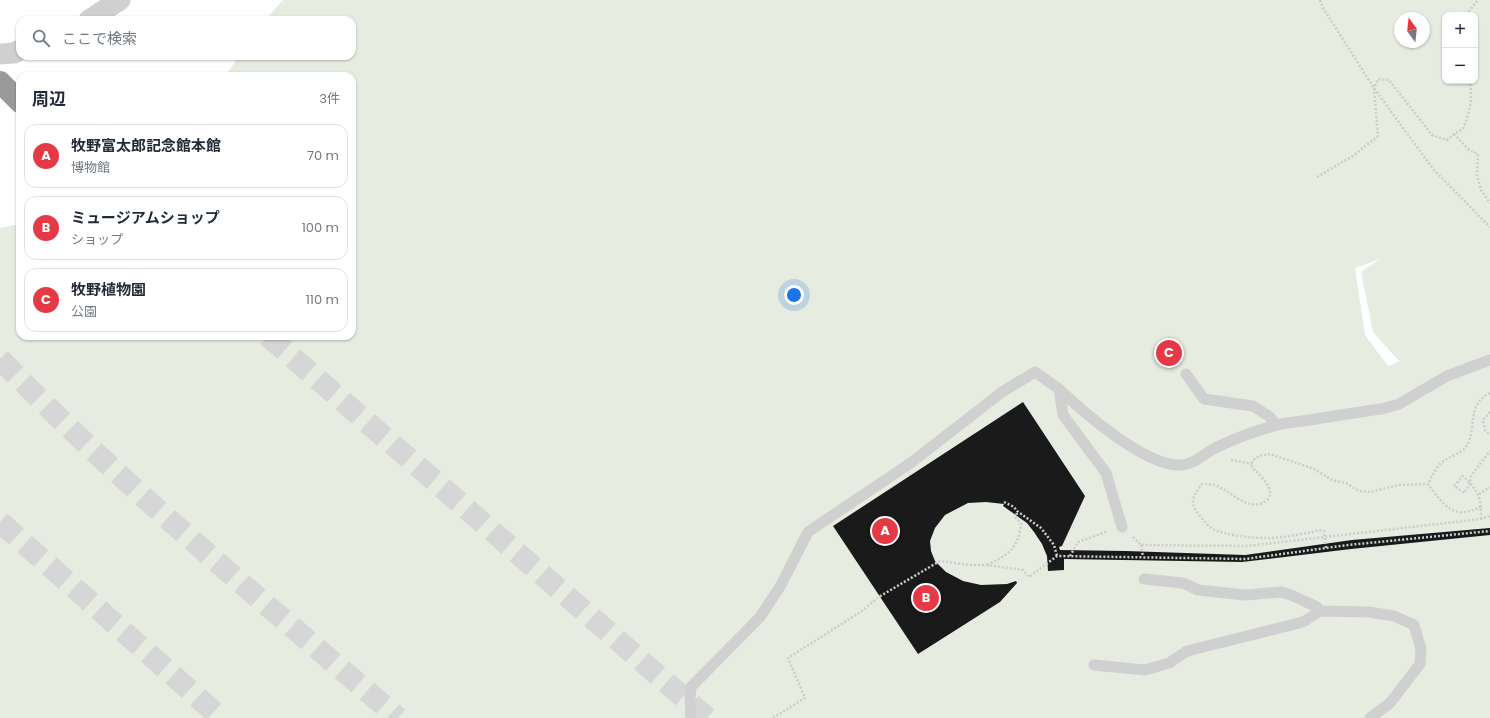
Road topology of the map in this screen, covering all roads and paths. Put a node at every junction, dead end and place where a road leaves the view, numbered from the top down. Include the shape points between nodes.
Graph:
1 (120, 0) edge
2 (1320, 0) edge
3 (1478, 0) edge
4 (1468, 12) edge
5 (95, 16) edge
6 (16, 52) edge
7 (0, 54) edge
8 (0, 82) edge
9 (1469, 84) edge
10 (1374, 88) junction
11 (16, 98) edge
12 (1454, 134) junction
13 (1317, 177) dead end
14 (1490, 203) edge
15 (1490, 227) edge
16 (1490, 360) edge
17 (1186, 374) dead end
18 (1059, 389) junction
19 (1490, 393) edge
20 (1490, 412) edge
21 (1275, 425) junction
22 (1490, 434) edge
23 (1490, 451) edge
24 (1428, 484) junction
25 (1470, 484) junction
26 (1490, 487) edge
27 (1479, 494) junction
28 (1004, 502) dead end
29 (1481, 507) junction
30 (1017, 511) junction
31 (1490, 516) edge
32 (1481, 518) junction
33 (1122, 526) junction
34 (1490, 531) edge
35 (1325, 536) junction
36 (1141, 545) junction
37 (1326, 548) junction
38 (1057, 556) junction
39 (1070, 556) junction
40 (1143, 557) junction
41 (986, 565) junction
42 (1144, 579) dead end
43 (1320, 611) junction
44 (1094, 665) dead end
45 (691, 718) edge
46 (772, 718) edge
47 (1370, 718) edge

1 - 5 street
2 - 10 path
3 - 4 path
6 - 7 street
8 - 11 highway
9 - 12 path via 1472,90 1469,112 1463,129
10 - 12 path via 1378,79 1389,80 1432,135 1448,140
10 - 13 path via 1378,136 1353,156
10 - 15 path via 1433,169
12 - 14 path via 1469,150 1478,154 1477,175 1481,190
16 - 21 lane via 1446,376 1399,404 1382,410
17 - 21 lane via 1204,399 1253,406 1270,416
18 - 21 lane via 1124,442 1149,458 1176,465 1196,461 1214,449
18 - 33 lane via 1063,415 1106,473
18 - 45 lane via 1035,372 1002,392 912,462 808,532 781,585 760,617 691,687
19 - 24 path via 1477,403 1466,447 1442,462
20 - 22 path via 1483,420 1485,430
23 - 25 path via 1471,476
24 - 29 path via 1452,510 1464,513
24 - 35 path via 1398,485 1370,492 1359,491 1314,469 1270,454 1252,460 1252,467 1268,485 1269,498 1263,503 1243,501 1211,484 1202,484 1192,500 1194,509 1204,521 1225,533 1265,538 1318,530 1324,531
25 - 25 path via 1463,476 1454,486 1464,493
25 - 27 path
26 - 27 path
27 - 29 path
28 - 30 path via 1014,506
29 - 32 path
30 - 38 path via 1048,535
30 - 41 path via 1016,518 1021,523 1017,543 1011,552
31 - 32 path
32 - 35 path
33 - 36 path
33 - 39 path via 1078,542
34 - 37 path
35 - 36 path via 1247,546
35 - 37 path
36 - 40 path
37 - 40 path via 1245,558
38 - 39 path
38 - 41 path via 1030,577 1023,570
39 - 40 path
41 - 46 path via 940,561 877,598 862,611 788,658 805,698
42 - 43 lane via 1183,583 1198,590 1245,595 1281,592 1317,607
43 - 44 lane via 1303,622 1187,651 1169,663 1145,670
43 - 47 lane via 1369,612 1394,616 1414,625 1421,649 1420,664 1390,703

